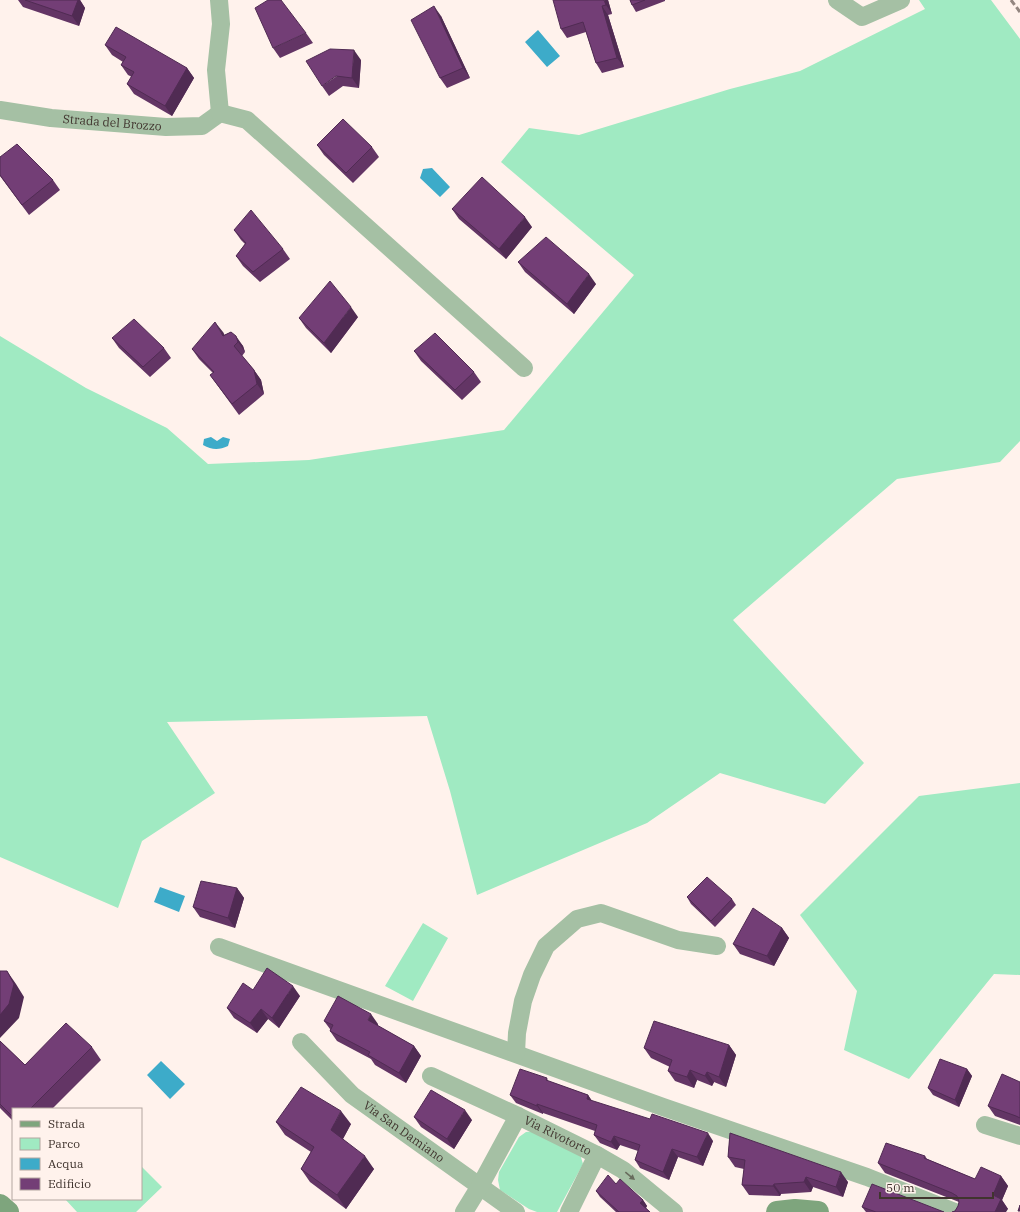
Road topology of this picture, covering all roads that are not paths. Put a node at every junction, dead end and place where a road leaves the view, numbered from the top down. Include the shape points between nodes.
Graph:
1 (219, 0) edge
2 (838, 0) edge
3 (901, 0) edge
4 (0, 110) edge
5 (220, 113) junction
6 (524, 368) dead end
7 (717, 946) dead end
8 (220, 947) dead end
9 (301, 1042) dead end
10 (516, 1053) junction
11 (431, 1076) dead end
12 (518, 1116) junction
13 (985, 1125) dead end
14 (1020, 1136) edge
15 (597, 1155) junction
16 (480, 1186) junction
17 (0, 1205) edge
18 (8, 1212) edge
19 (464, 1212) edge
20 (516, 1212) edge
21 (569, 1212) edge
22 (674, 1212) edge
23 (777, 1212) edge
24 (818, 1212) edge
25 (955, 1212) edge

1 - 5 street via 221,24 216,70
2 - 3 street via 862,17
4 - 5 street, Strada del Brozzo via 51,118 166,127 202,126
5 - 6 street via 248,120
7 - 10 street via 678,940 601,913 577,919 546,946 532,975 523,1001
8 - 10 street
9 - 16 street, Via San Damiano via 352,1095
10 - 25 street via 867,1177
11 - 12 street, Via Rivotorto
12 - 15 street, Via Rivotorto
12 - 16 street
13 - 14 street
15 - 21 street
15 -> 22 street, Via Rivotorto via 623,1170
16 - 19 street
16 - 20 street, Via San Damiano
17 - 18 main road
23 - 24 main road

